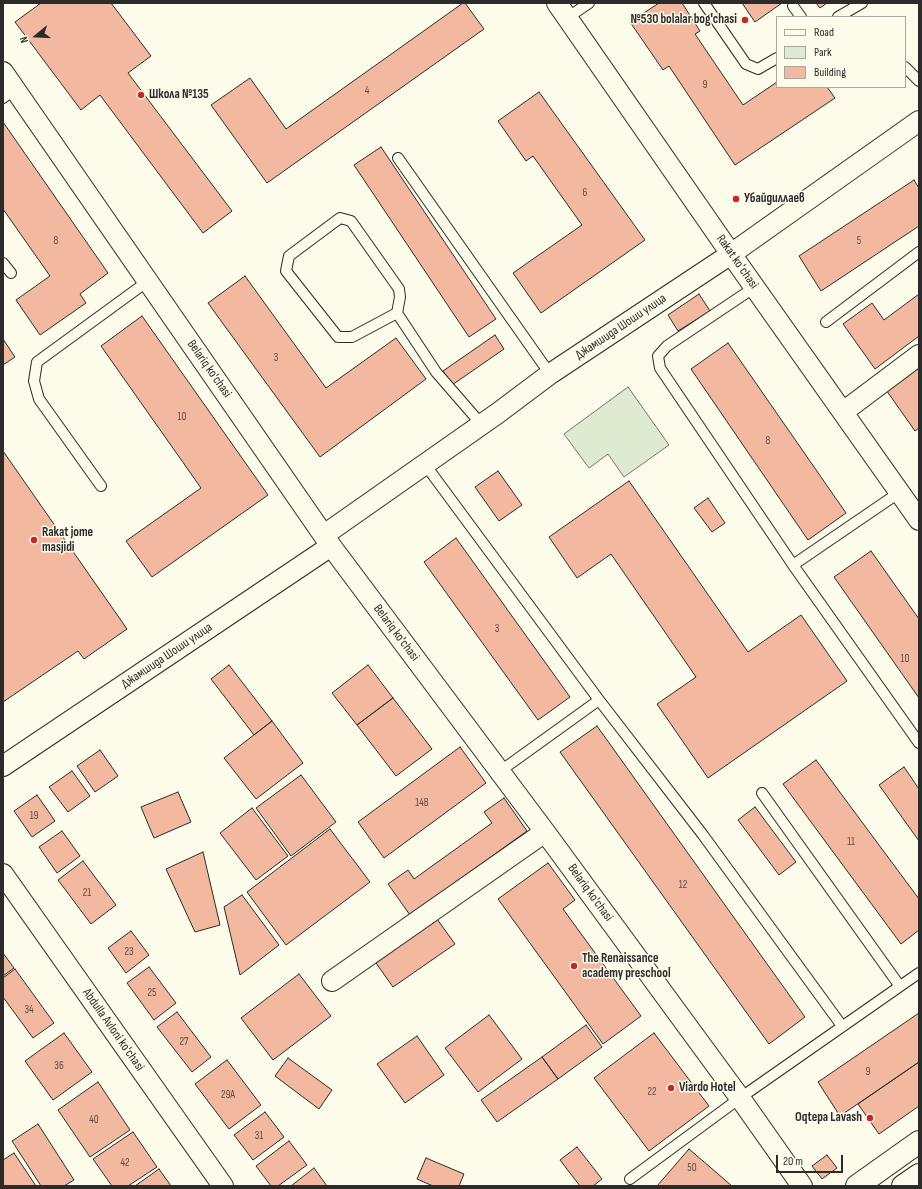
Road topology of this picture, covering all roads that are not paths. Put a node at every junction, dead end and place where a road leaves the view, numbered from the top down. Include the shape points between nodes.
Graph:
1 (589, 3) edge
2 (704, 3) edge
3 (862, 3) edge
4 (793, 6) dead end
5 (562, 10) edge
6 (801, 16) edge
7 (840, 16) edge
8 (776, 59) edge
9 (906, 68) edge
10 (3, 72) edge
11 (919, 82) edge
12 (9, 93) edge
13 (919, 121) edge
14 (398, 158) dead end
15 (919, 252) edge
16 (731, 254) junction
17 (3, 262) edge
18 (11, 273) dead end
19 (148, 282) junction
20 (755, 287) junction
21 (397, 313) junction
22 (826, 322) dead end
23 (919, 355) edge
24 (550, 374) junction
25 (843, 412) junction
26 (482, 424) junction
27 (424, 463) junction
28 (101, 486) dead end
29 (900, 492) junction
30 (919, 520) edge
31 (328, 540) junction
32 (793, 565) junction
33 (599, 700) junction
34 (919, 743) edge
35 (3, 766) edge
36 (499, 772) junction
37 (762, 793) dead end
38 (545, 832) junction
39 (3, 874) edge
40 (919, 972) edge
41 (332, 981) dead end
42 (899, 985) junction
43 (842, 1026) junction
44 (740, 1098) junction
45 (919, 1142) edge
46 (630, 1179) dead end
47 (223, 1186) edge
48 (802, 1186) edge
49 (857, 1186) edge

1 - 5 lane
2 - 8 lane via 746,64 758,69
3 - 7 lane
4 - 6 lane
5 - 16 street, Rakat koʻchasi
9 - 11 lane
10 - 12 street, Belariq ko'chasi
12 - 19 street, Belariq ko'chasi
13 - 16 street, Джамшида Шоши улица
14 - 24 lane
15 - 22 lane
16 - 20 street, Rakat koʻchasi
16 - 24 street, Джамшида Шоши улица
17 - 18 lane
19 - 28 lane via 38,362 34,381 39,399
19 - 31 street, Belariq ko'chasi
20 - 25 street, Rakat koʻchasi
20 - 32 lane via 667,346 658,356 660,368
21 - 21 lane via 400,297 398,288 351,220 340,218 289,256 286,272 338,337 352,337
21 - 26 lane via 436,372
23 - 25 street
24 - 26 street, Джамшида Шоши улица
25 - 29 street, Rakat koʻchasi
26 - 27 street, Джамшида Шоши улица
27 - 31 street, Джамшида Шоши улица
27 - 33 lane
29 - 30 street, Rakat koʻchasi
29 - 32 lane
31 - 35 street, Джамшида Шоши улица
31 - 36 street, Belariq ko'chasi
32 - 34 lane
33 - 36 lane
33 - 43 lane via 703,835
36 - 38 street, Belariq ko'chasi
37 - 42 lane
38 - 41 street
38 - 44 street, Belariq ko'chasi
39 - 47 street, Abdulla Avloni ko'chasi
40 - 42 lane
42 - 43 lane
43 - 44 lane
44 - 46 lane
44 - 48 street, Belariq ko'chasi
45 - 49 main road

